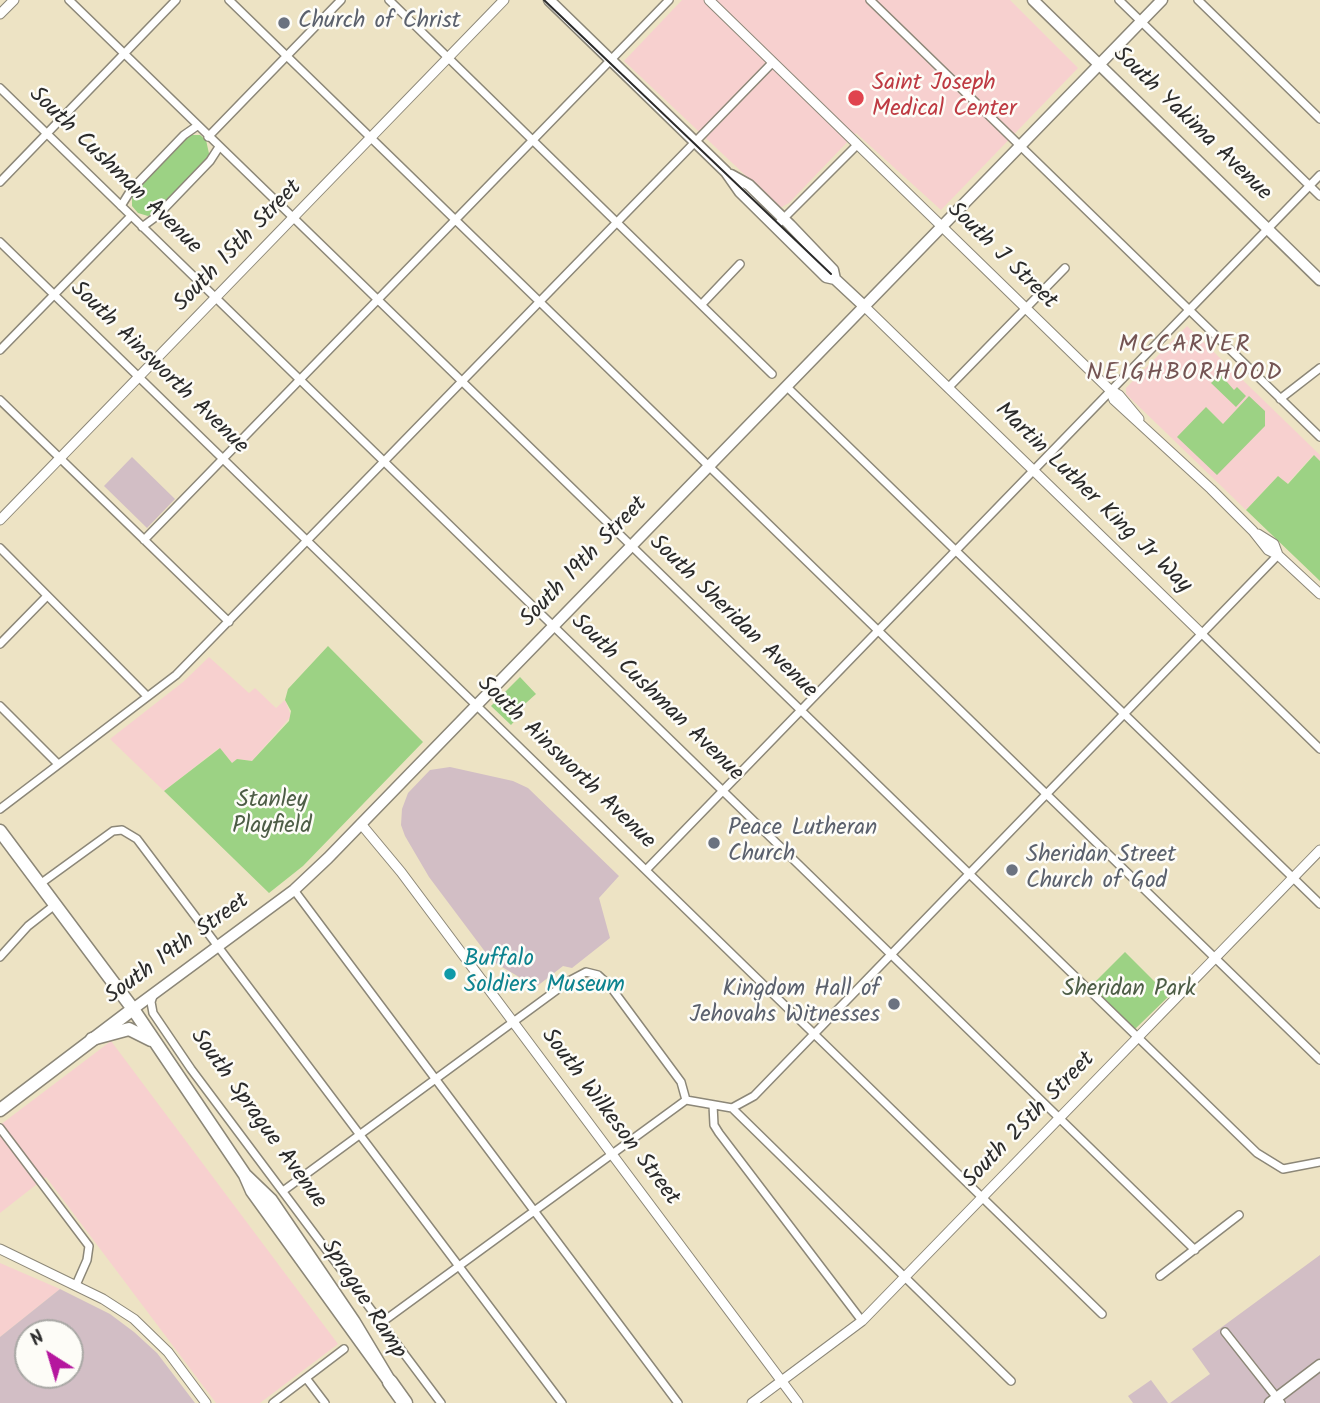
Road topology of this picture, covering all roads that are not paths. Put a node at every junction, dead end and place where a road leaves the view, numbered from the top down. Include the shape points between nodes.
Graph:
1 (14, 0) edge
2 (69, 0) edge
3 (177, 0) edge
4 (229, 0) edge
5 (341, 0) edge
6 (389, 0) edge
7 (504, 0) edge
8 (549, 0) edge
9 (669, 0) edge
10 (709, 0) edge
11 (870, 0) edge
12 (1033, 0) edge
13 (1119, 0) edge
14 (1162, 0) edge
15 (1198, 0) edge
16 (0, 14) edge
17 (1141, 21) junction
18 (124, 54) junction
19 (286, 56) junction
20 (449, 58) junction
21 (611, 60) junction
22 (773, 62) junction
23 (1099, 64) junction
24 (0, 88) edge
25 (1320, 119) edge
26 (197, 126) junction
27 (47, 133) junction
28 (846, 134) junction
29 (208, 137) junction
30 (371, 138) junction
31 (533, 140) junction
32 (695, 142) junction
33 (856, 146) junction
34 (1020, 146) junction
35 (219, 147) junction
36 (865, 152) junction
37 (1320, 175) edge
38 (0, 182) edge
39 (1309, 186) junction
40 (1320, 196) edge
41 (121, 206) junction
42 (131, 216) junction
43 (292, 219) junction
44 (455, 219) junction
45 (617, 222) junction
46 (779, 223) junction
47 (941, 226) junction
48 (142, 227) junction
49 (1268, 228) junction
50 (0, 242) edge
51 (740, 264) dead end
52 (1065, 268) dead end
53 (1320, 280) edge
54 (54, 295) junction
55 (216, 298) junction
56 (378, 300) junction
57 (540, 302) junction
58 (702, 303) junction
59 (864, 306) junction
60 (1026, 309) junction
61 (1189, 310) junction
62 (0, 351) edge
63 (1320, 369) edge
64 (772, 374) dead end
65 (139, 377) junction
66 (300, 380) junction
67 (462, 382) junction
68 (786, 386) junction
69 (948, 388) junction
70 (1110, 390) junction
71 (1280, 399) junction
72 (0, 400) edge
73 (1320, 437) edge
74 (60, 458) junction
75 (223, 459) junction
76 (384, 462) junction
77 (708, 466) junction
78 (1033, 471) junction
79 (0, 520) edge
80 (144, 540) junction
81 (307, 541) junction
82 (631, 546) junction
83 (0, 548) edge
84 (955, 551) junction
85 (1278, 555) junction
86 (1320, 594) edge
87 (47, 596) junction
88 (229, 622) junction
89 (553, 626) junction
90 (876, 631) junction
91 (1202, 634) junction
92 (0, 643) edge
93 (147, 696) junction
94 (476, 705) junction
95 (0, 706) edge
96 (800, 710) junction
97 (1124, 714) junction
98 (1320, 749) edge
99 (58, 764) junction
100 (722, 791) junction
101 (1047, 794) junction
102 (0, 809) edge
103 (361, 824) junction
104 (0, 831) edge
105 (1320, 850) edge
106 (646, 870) junction
107 (969, 874) junction
108 (1293, 878) junction
109 (40, 884) junction
110 (294, 890) junction
111 (56, 904) junction
112 (1320, 904) edge
113 (218, 946) junction
114 (891, 954) junction
115 (0, 957) edge
116 (1215, 958) junction
117 (154, 993) junction
118 (133, 1009) junction
119 (514, 1022) junction
120 (814, 1033) junction
121 (1138, 1038) junction
122 (92, 1039) junction
123 (159, 1046) junction
124 (1320, 1060) edge
125 (437, 1078) junction
126 (687, 1100) junction
127 (713, 1105) junction
128 (732, 1108) junction
129 (0, 1110) edge
130 (1060, 1118) junction
131 (0, 1128) edge
132 (361, 1134) junction
133 (612, 1153) junction
134 (1320, 1162) edge
135 (283, 1191) junction
136 (983, 1197) junction
137 (535, 1209) junction
138 (1240, 1215) dead end
139 (0, 1249) edge
140 (1195, 1250) junction
141 (458, 1265) junction
142 (1160, 1276) dead end
143 (904, 1278) junction
144 (76, 1285) junction
145 (1102, 1314) dead end
146 (862, 1321) junction
147 (381, 1323) junction
148 (1225, 1332) dead end
149 (344, 1349) dead end
150 (1320, 1366) edge
151 (306, 1378) junction
152 (782, 1381) junction
153 (1011, 1381) dead end
154 (390, 1382) joint
155 (1276, 1401) edge
156 (206, 1403) edge
157 (273, 1403) edge
158 (326, 1403) edge
159 (405, 1403) edge
160 (441, 1403) edge
161 (562, 1403) edge
162 (678, 1403) edge
163 (752, 1403) edge
164 (798, 1403) edge

1 - 16 street
2 - 18 street, South Sheridan Avenue
3 - 18 street
4 - 19 street
5 - 19 street
6 - 20 street
7 - 20 street, South 15th Street
8 - 21 main road, Martin Luther King Jr Way
9 - 21 street
10 - 22 street
11 - 34 street
12 - 23 main road, South Yakima Avenue
13 - 17 street
14 - 17 main road, South 19th Street
15 - 25 street
17 - 23 main road, South 19th Street
17 - 39 street
18 - 26 street, South Sheridan Avenue
18 - 27 street
19 - 29 street
19 - 30 street
20 - 30 street, South 15th Street
20 - 31 street
21 - 31 street
21 - 32 main road, Martin Luther King Jr Way
22 - 28 street
22 - 32 street
23 - 34 main road, South 19th Street
23 - 49 main road, South Yakima Avenue
24 - 27 street, South Cushman Avenue
26 - 29 street, South Sheridan Avenue
26 - 41 street via 131,190
27 - 38 street
27 - 41 street, South Cushman Avenue
28 - 33 street
28 - 36 street
29 - 35 street, South Sheridan Avenue
30 - 43 street, South 15th Street
30 - 44 street
31 - 44 street
31 - 45 street
32 - 45 street
32 - 46 main road, Martin Luther King Jr Way via 726,172 749,186
33 - 36 street
33 - 46 street
34 - 47 main road, South 19th Street
34 - 61 street
35 - 43 street, South Sheridan Avenue
35 - 48 street via 211,161
36 - 47 street, South J Street
37 - 39 street
39 - 40 street
39 - 49 street
41 - 42 street, South Cushman Avenue
42 - 48 street, South Cushman Avenue
42 - 54 street
43 - 55 street, South 15th Street
43 - 56 street, South Sheridan Avenue
44 - 56 street
44 - 57 street
45 - 57 street
45 - 58 street
46 - 59 main road, Martin Luther King Jr Way via 833,270 835,279
47 - 59 main road, South 19th Street
47 - 60 street, South J Street
48 - 55 street, South Cushman Avenue
49 - 53 main road, South Yakima Avenue
49 - 61 street
50 - 54 street, South Ainsworth Avenue
51 - 58 street
52 - 60 street
54 - 62 street
54 - 65 street, South Ainsworth Avenue
55 - 65 street, South 15th Street
55 - 66 street, South Cushman Avenue
56 - 66 street
56 - 67 street, South Sheridan Avenue
57 - 67 street
57 - 77 street
58 - 64 street
59 - 68 main road, South 19th Street
59 - 69 street, Martin Luther King Jr Way
60 - 69 street
60 - 70 street, South J Street
61 - 70 street
61 - 71 street
63 - 71 street
65 - 74 street, South 15th Street
65 - 75 street, South Ainsworth Avenue
66 - 75 street
66 - 76 street, South Cushman Avenue
67 - 76 street
67 - 82 street, South Sheridan Avenue
68 - 77 main road, South 19th Street
68 - 84 street
69 - 78 street, Martin Luther King Jr Way
70 - 78 street
70 - 85 street, South J Street via 1114,400
71 - 73 street
72 - 74 street
74 - 79 street, South 15th Street
74 - 80 street
75 - 80 street
75 - 81 street, South Ainsworth Avenue
76 - 81 street
76 - 89 street, South Cushman Avenue
77 - 82 main road, South 19th Street
77 - 90 street
78 - 84 street
78 - 91 street, Martin Luther King Jr Way
80 - 88 street
81 - 88 street
81 - 94 street, South Ainsworth Avenue
82 - 89 main road, South 19th Street
82 - 96 street, South Sheridan Avenue
83 - 87 street
84 - 90 street
84 - 97 street
85 - 86 street, South J Street
85 - 91 street
87 - 92 street
87 - 93 street
88 - 93 street via 176,675
89 - 94 main road, South 19th Street
89 - 100 street, South Cushman Avenue
90 - 96 street
90 - 101 street
91 - 97 street
91 - 98 street, Martin Luther King Jr Way
93 - 99 street
94 - 103 main road, South 19th Street
94 - 106 street, South Ainsworth Avenue
95 - 99 street
96 - 100 street
96 - 107 street, South Sheridan Avenue
97 - 101 street
97 - 108 street
99 - 102 street
100 - 106 street
100 - 114 street, South Cushman Avenue
101 - 107 street
101 - 116 street
103 - 110 main road, South 19th Street
103 - 119 street, South Wilkeson Street
104 - 109 main road
105 - 108 street, South 25th Street
106 - 120 street, South Ainsworth Avenue
107 - 114 street
107 - 121 street, South Sheridan Avenue
108 - 112 street
108 - 116 street, South 25th Street
109 - 111 main road
109 - 113 street via 107,834 125,831 141,843
110 - 113 main road, South 19th Street
110 - 125 street
111 - 115 street via 27,926
111 - 118 main road
113 - 117 main road, South 19th Street
113 - 132 street
114 - 120 street
114 - 130 street, South Cushman Avenue
116 - 121 street, South 25th Street
116 - 124 street
117 - 118 main road, South 19th Street
117 - 135 street, South Sprague Avenue via 153,1013
118 - 122 main road, South 19th Street
118 - 123 main road, Sprague Ramp
119 - 125 street
119 - 126 street via 579,974 590,972 610,986 681,1082
119 - 133 street, South Wilkeson Street
120 - 128 street via 754,1096
120 - 136 street, South Ainsworth Avenue
121 - 130 street, South 25th Street
121 - 134 street, South Sheridan Avenue via 1265,1160 1283,1169
122 - 123 main road via 128,1029
122 - 129 main road, South 19th Street
123 - 154 main road, Sprague Ramp via 252,1191
125 - 132 street
125 - 137 street
126 - 127 street
126 - 133 street
127 - 128 street
127 - 146 street via 714,1125
128 - 143 street
130 - 136 street, South 25th Street
130 - 140 street, South Cushman Avenue
131 - 144 street via 89,1246
132 - 135 street
132 - 141 street
133 - 137 street
133 - 152 street, South Wilkeson Street
135 - 147 street, South Sprague Avenue
136 - 143 street, South 25th Street
136 - 145 street, South Ainsworth Avenue
137 - 141 street
137 - 162 street
138 - 140 street
139 - 144 street
140 - 142 street
141 - 147 street
141 - 161 street
143 - 146 street, South 25th Street
143 - 153 street
144 - 156 street via 143,1326
146 - 152 street, South 25th Street
147 - 160 street, South Sprague Avenue
148 - 155 street
149 - 151 street
150 - 155 main road
151 - 157 street
151 - 158 street
152 - 163 street, South 25th Street
152 - 164 street, South Wilkeson Street
154 - 159 highway

